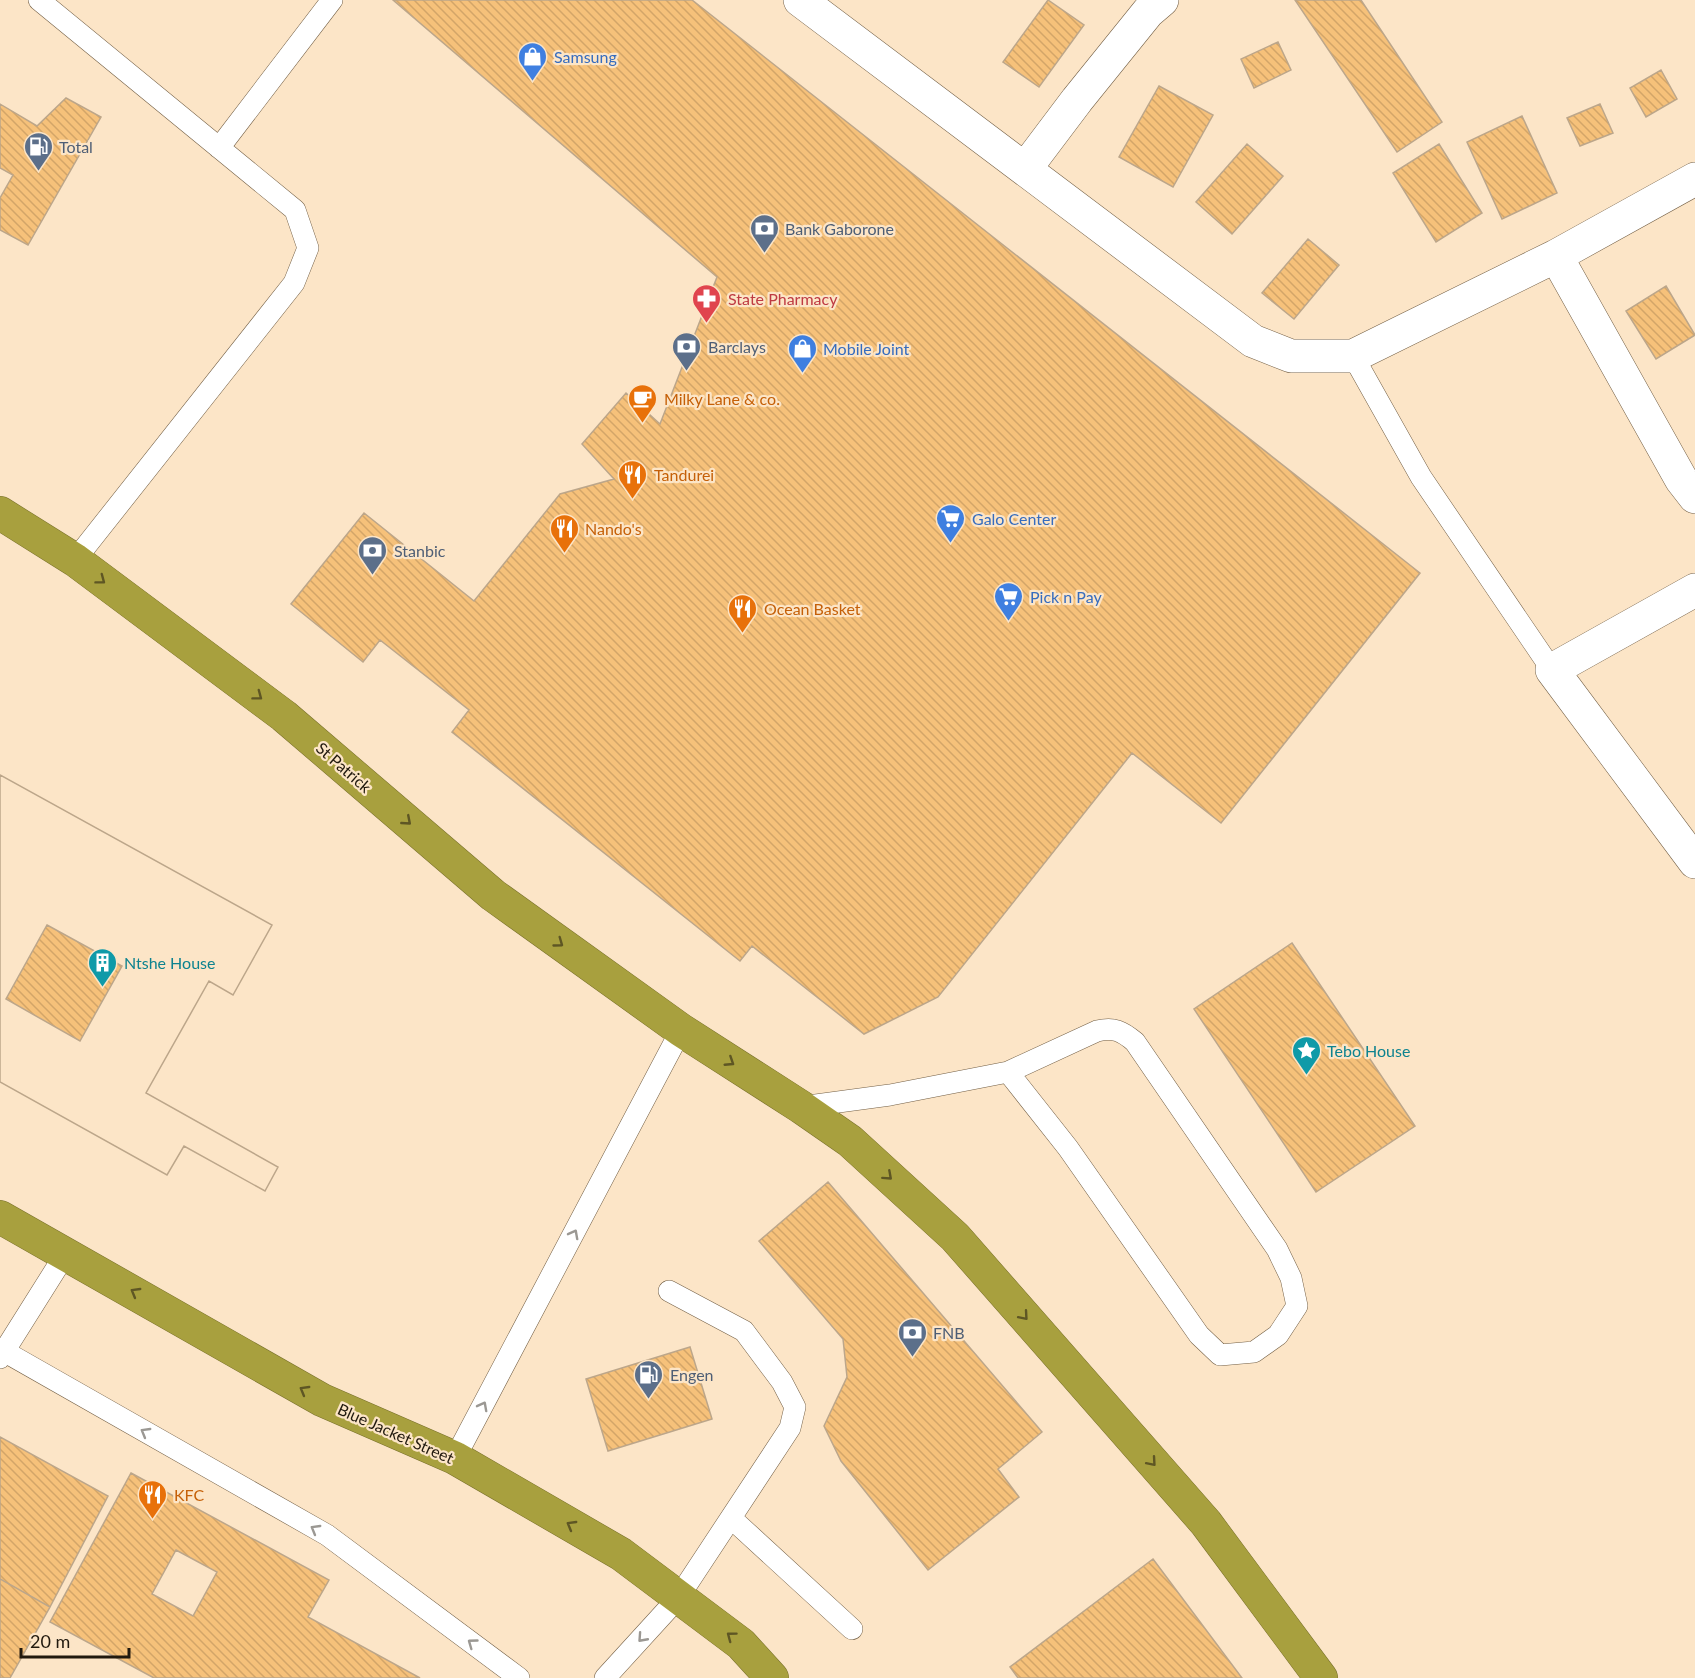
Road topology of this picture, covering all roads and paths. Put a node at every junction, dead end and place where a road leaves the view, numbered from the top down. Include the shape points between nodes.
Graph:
1 (39, 0) edge
2 (332, 0) edge
3 (800, 0) edge
4 (1162, 0) edge
5 (219, 148) junction
6 (1025, 169) junction
7 (1695, 179) edge
8 (1556, 256) junction
9 (1353, 356) junction
10 (1695, 497) edge
11 (0, 513) edge
12 (75, 560) junction
13 (1695, 590) edge
14 (1552, 670) junction
15 (1695, 862) edge
16 (681, 1030) junction
17 (1008, 1072) junction
18 (801, 1107) junction
19 (0, 1217) edge
20 (66, 1252) junction
21 (669, 1291) dead end
22 (2, 1353) edge
23 (455, 1458) junction
24 (731, 1518) junction
25 (678, 1598) junction
26 (852, 1629) dead end
27 (519, 1678) edge
28 (605, 1678) edge
29 (772, 1678) edge
30 (1321, 1678) edge

1 - 5 lane
2 - 5 lane
3 - 6 street
4 - 6 street via 1077,99
5 - 12 lane via 296,210 308,249 294,283
6 - 9 street via 1253,341 1291,356
7 - 8 street
8 - 9 street
8 - 10 street via 1681,480
9 - 14 lane via 1421,477
11 - 12 highway, St Patrick
12 -> 16 highway, St Patrick via 284,716 493,895
13 - 14 street
14 - 15 street
16 -> 18 highway, St Patrick
23 -> 16 lane
17 - 17 lane via 1097,1031 1121,1031 1135,1042 1277,1249 1291,1278 1297,1306 1278,1335 1254,1352 1220,1355 1199,1335 1068,1148
17 - 18 lane via 890,1095
18 -> 30 highway, St Patrick via 850,1141 955,1237 1206,1523
19 - 20 highway, Blue Jacket Street
20 - 22 lane
23 -> 20 highway, Blue Jacket Street via 322,1400
21 - 24 lane via 744,1331 782,1382 795,1407 790,1428
27 -> 22 lane via 327,1535
25 -> 23 highway, Blue Jacket Street via 621,1554
24 - 25 lane
24 - 26 lane
25 -> 28 lane
29 -> 25 highway, Blue Jacket Street via 741,1644

